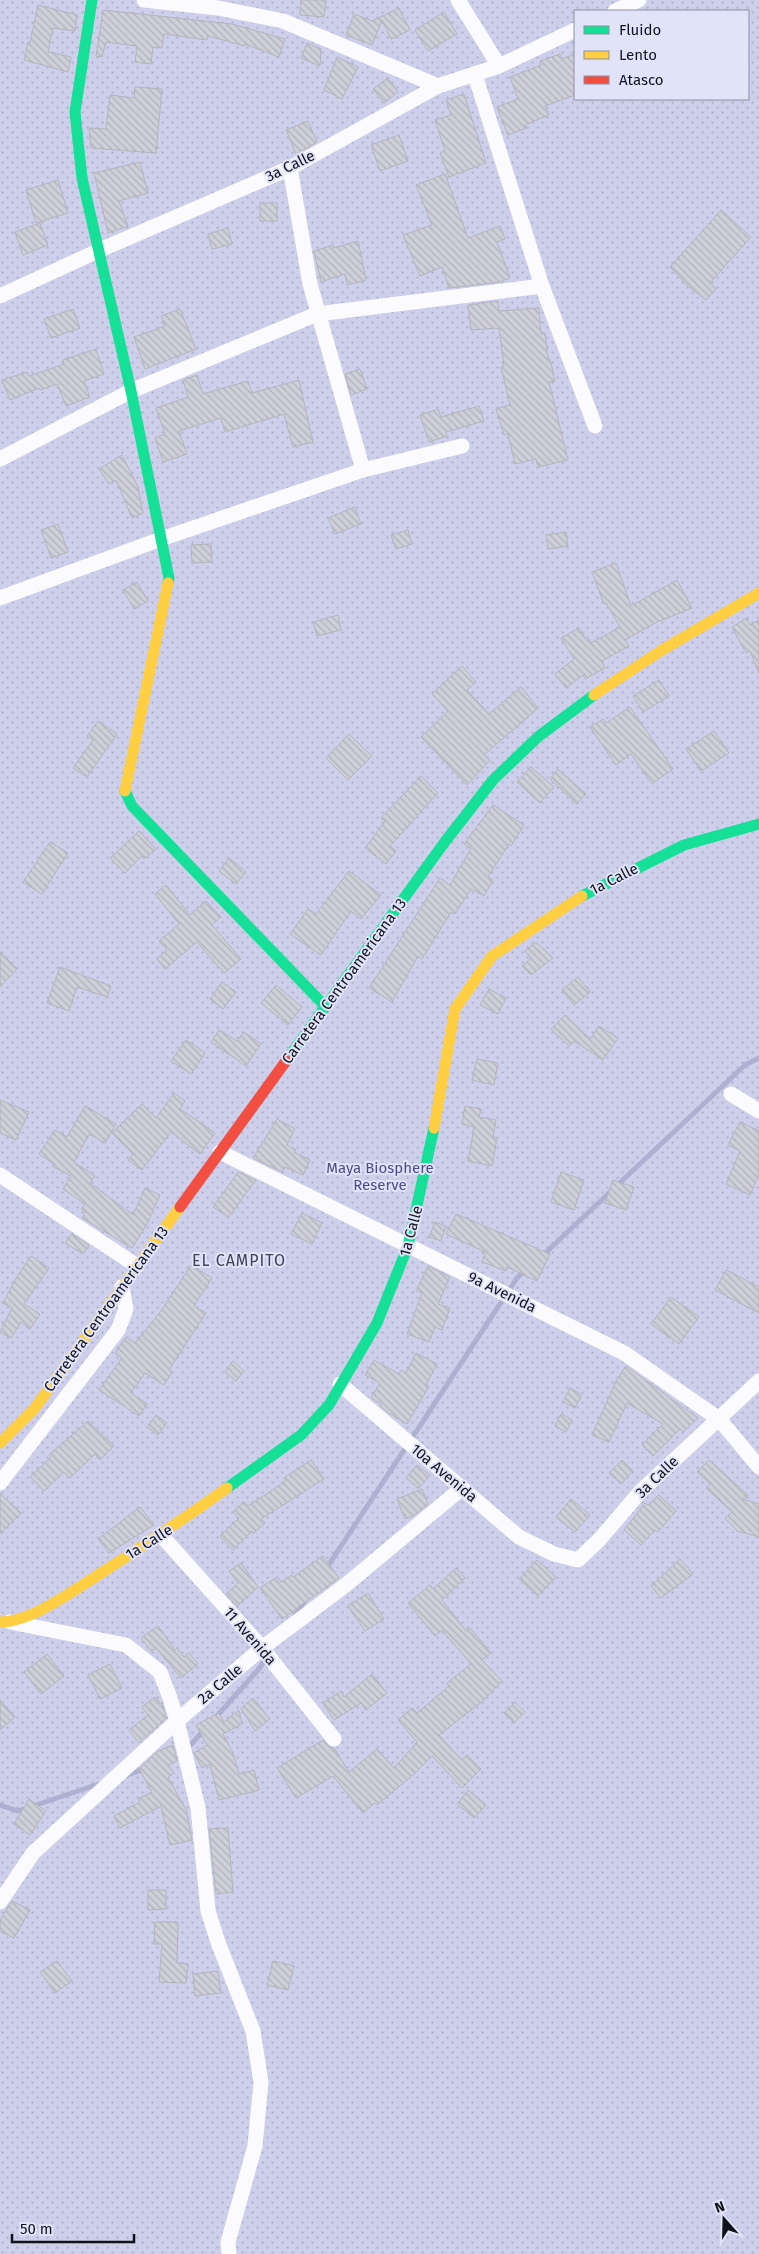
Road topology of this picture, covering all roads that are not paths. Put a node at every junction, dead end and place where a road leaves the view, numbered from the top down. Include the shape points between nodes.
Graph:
1 (92, 0) edge
2 (144, 0) edge
3 (458, 0) edge
4 (639, 0) edge
5 (617, 10) edge
6 (574, 30) edge
7 (499, 66) junction
8 (475, 75) junction
9 (438, 86) junction
10 (290, 168) junction
11 (100, 250) junction
12 (542, 286) junction
13 (0, 296) edge
14 (317, 314) junction
15 (131, 391) junction
16 (595, 426) dead end
17 (462, 446) dead end
18 (0, 459) edge
19 (363, 470) junction
20 (161, 539) junction
21 (759, 593) edge
22 (0, 598) edge
23 (759, 824) edge
24 (325, 1006) junction
25 (731, 1094) dead end
26 (759, 1111) edge
27 (220, 1152) junction
28 (0, 1175) edge
29 (408, 1246) junction
30 (137, 1266) junction
31 (122, 1287) junction
32 (759, 1381) edge
33 (340, 1384) junction
34 (720, 1419) junction
35 (0, 1444) edge
36 (759, 1467) edge
37 (0, 1483) edge
38 (462, 1488) junction
39 (161, 1536) junction
40 (554, 1554) joint
41 (5, 1622) edge
42 (262, 1648) junction
43 (177, 1721) junction
44 (334, 1739) dead end
45 (0, 1902) edge
46 (229, 2254) edge

1 - 11 main road via 75,112 82,178
2 - 9 street via 218,8 283,20
3 - 7 street
4 - 5 street
6 - 7 street, 3a Calle
7 - 8 street, 3a Calle
8 - 9 street, 3a Calle
8 - 12 street
9 - 10 street, 3a Calle
10 - 11 street, 3a Calle
10 - 14 street
11 - 13 street, 3a Calle
11 - 15 main road
12 - 14 street
12 - 16 street
14 - 15 street
14 - 19 street
15 - 18 street
15 - 20 main road
17 - 19 street
19 - 20 street
20 - 22 street
20 - 24 main road via 169,578 125,793 132,806
21 - 24 main road, Carretera Centroamericana 13 via 618,677 558,720 510,763 444,843
23 - 29 main road, 1a Calle via 684,845 593,888 492,956 455,1009 431,1148
24 - 27 main road, Carretera Centroamericana 13
25 - 26 street
27 - 29 street, 9a Avenida
27 - 30 main road, Carretera Centroamericana 13
28 - 30 street
29 - 33 main road, 1a Calle via 377,1323
29 - 34 street, 9a Avenida via 624,1353
30 - 31 main road, Carretera Centroamericana 13
31 - 35 main road, Carretera Centroamericana 13 via 35,1408
31 - 37 street via 126,1309 118,1330
32 - 34 street, 3a Calle
33 - 38 street, 10a Avenida
33 - 39 main road, 1a Calle via 329,1405 301,1435
34 - 36 street, 9a Avenida
34 - 40 street, 3a Calle via 640,1492 578,1560
38 - 40 street, 10a Avenida via 520,1537
38 - 42 street, 2a Calle via 347,1584
39 - 41 main road, 1a Calle via 55,1602
39 - 42 street, 11 Avenida
41 - 43 street via 126,1645 160,1672
42 - 43 street, 2a Calle
42 - 44 street, 11 Avenida
43 - 45 street, 2a Calle via 33,1853
43 - 46 street via 198,1808 208,1911 253,2031 261,2082 254,2146 228,2242

